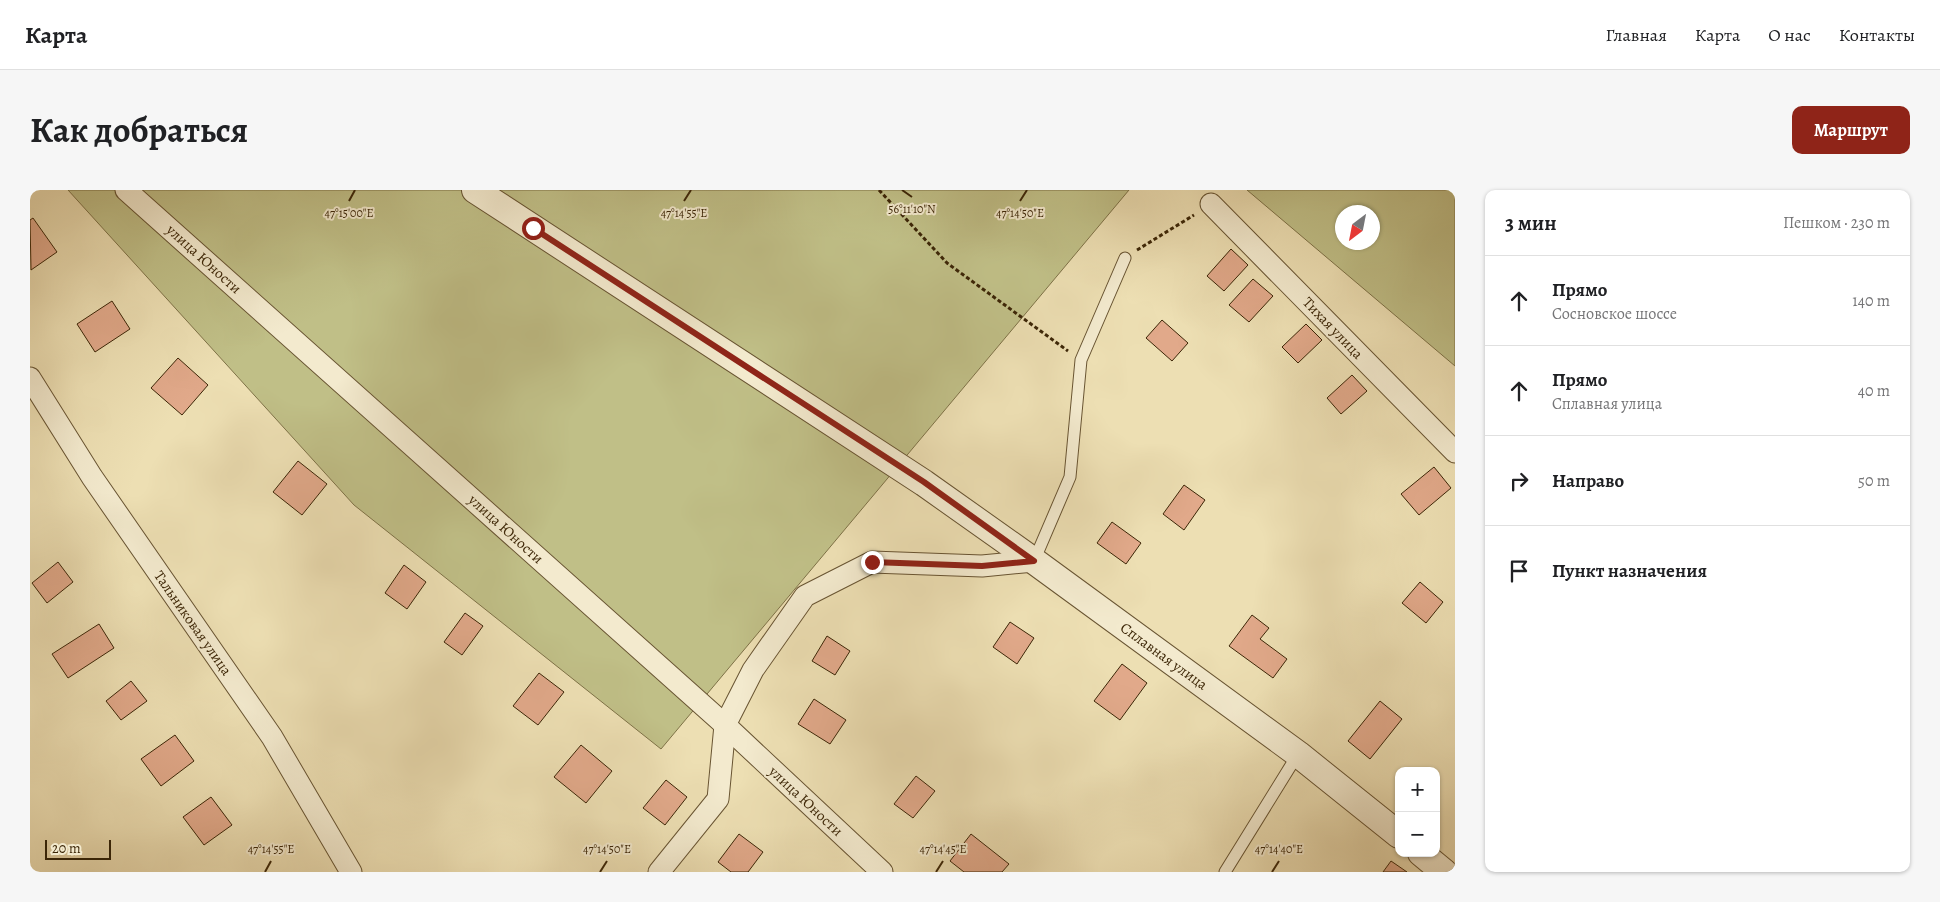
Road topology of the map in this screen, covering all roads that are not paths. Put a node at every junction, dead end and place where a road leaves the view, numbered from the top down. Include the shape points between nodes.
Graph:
1 (126, 190) edge
2 (475, 190) edge
3 (1212, 204) road end
4 (1125, 258) road end
5 (30, 378) edge
6 (1455, 452) edge
7 (1034, 561) junction
8 (725, 725) junction
9 (1298, 754) junction
10 (1395, 832) edge
11 (1426, 857) edge
12 (351, 872) edge
13 (660, 872) edge
14 (882, 872) edge
15 (1225, 872) edge
16 (1444, 872) edge

1 - 8 street, улица Юности
2 - 7 street, Сплавная улица via 924,482
3 - 6 street, Тихая улица
4 - 7 lane via 1081,360 1070,477
5 - 12 street, Тальниковая улица via 92,476 272,736
7 - 8 street via 982,566 872,562 805,596 753,670
7 - 9 street, Сплавная улица
8 - 13 street via 718,798
8 - 14 street, улица Юности
9 - 10 street, Сплавная улица
9 - 15 lane
11 - 16 street

